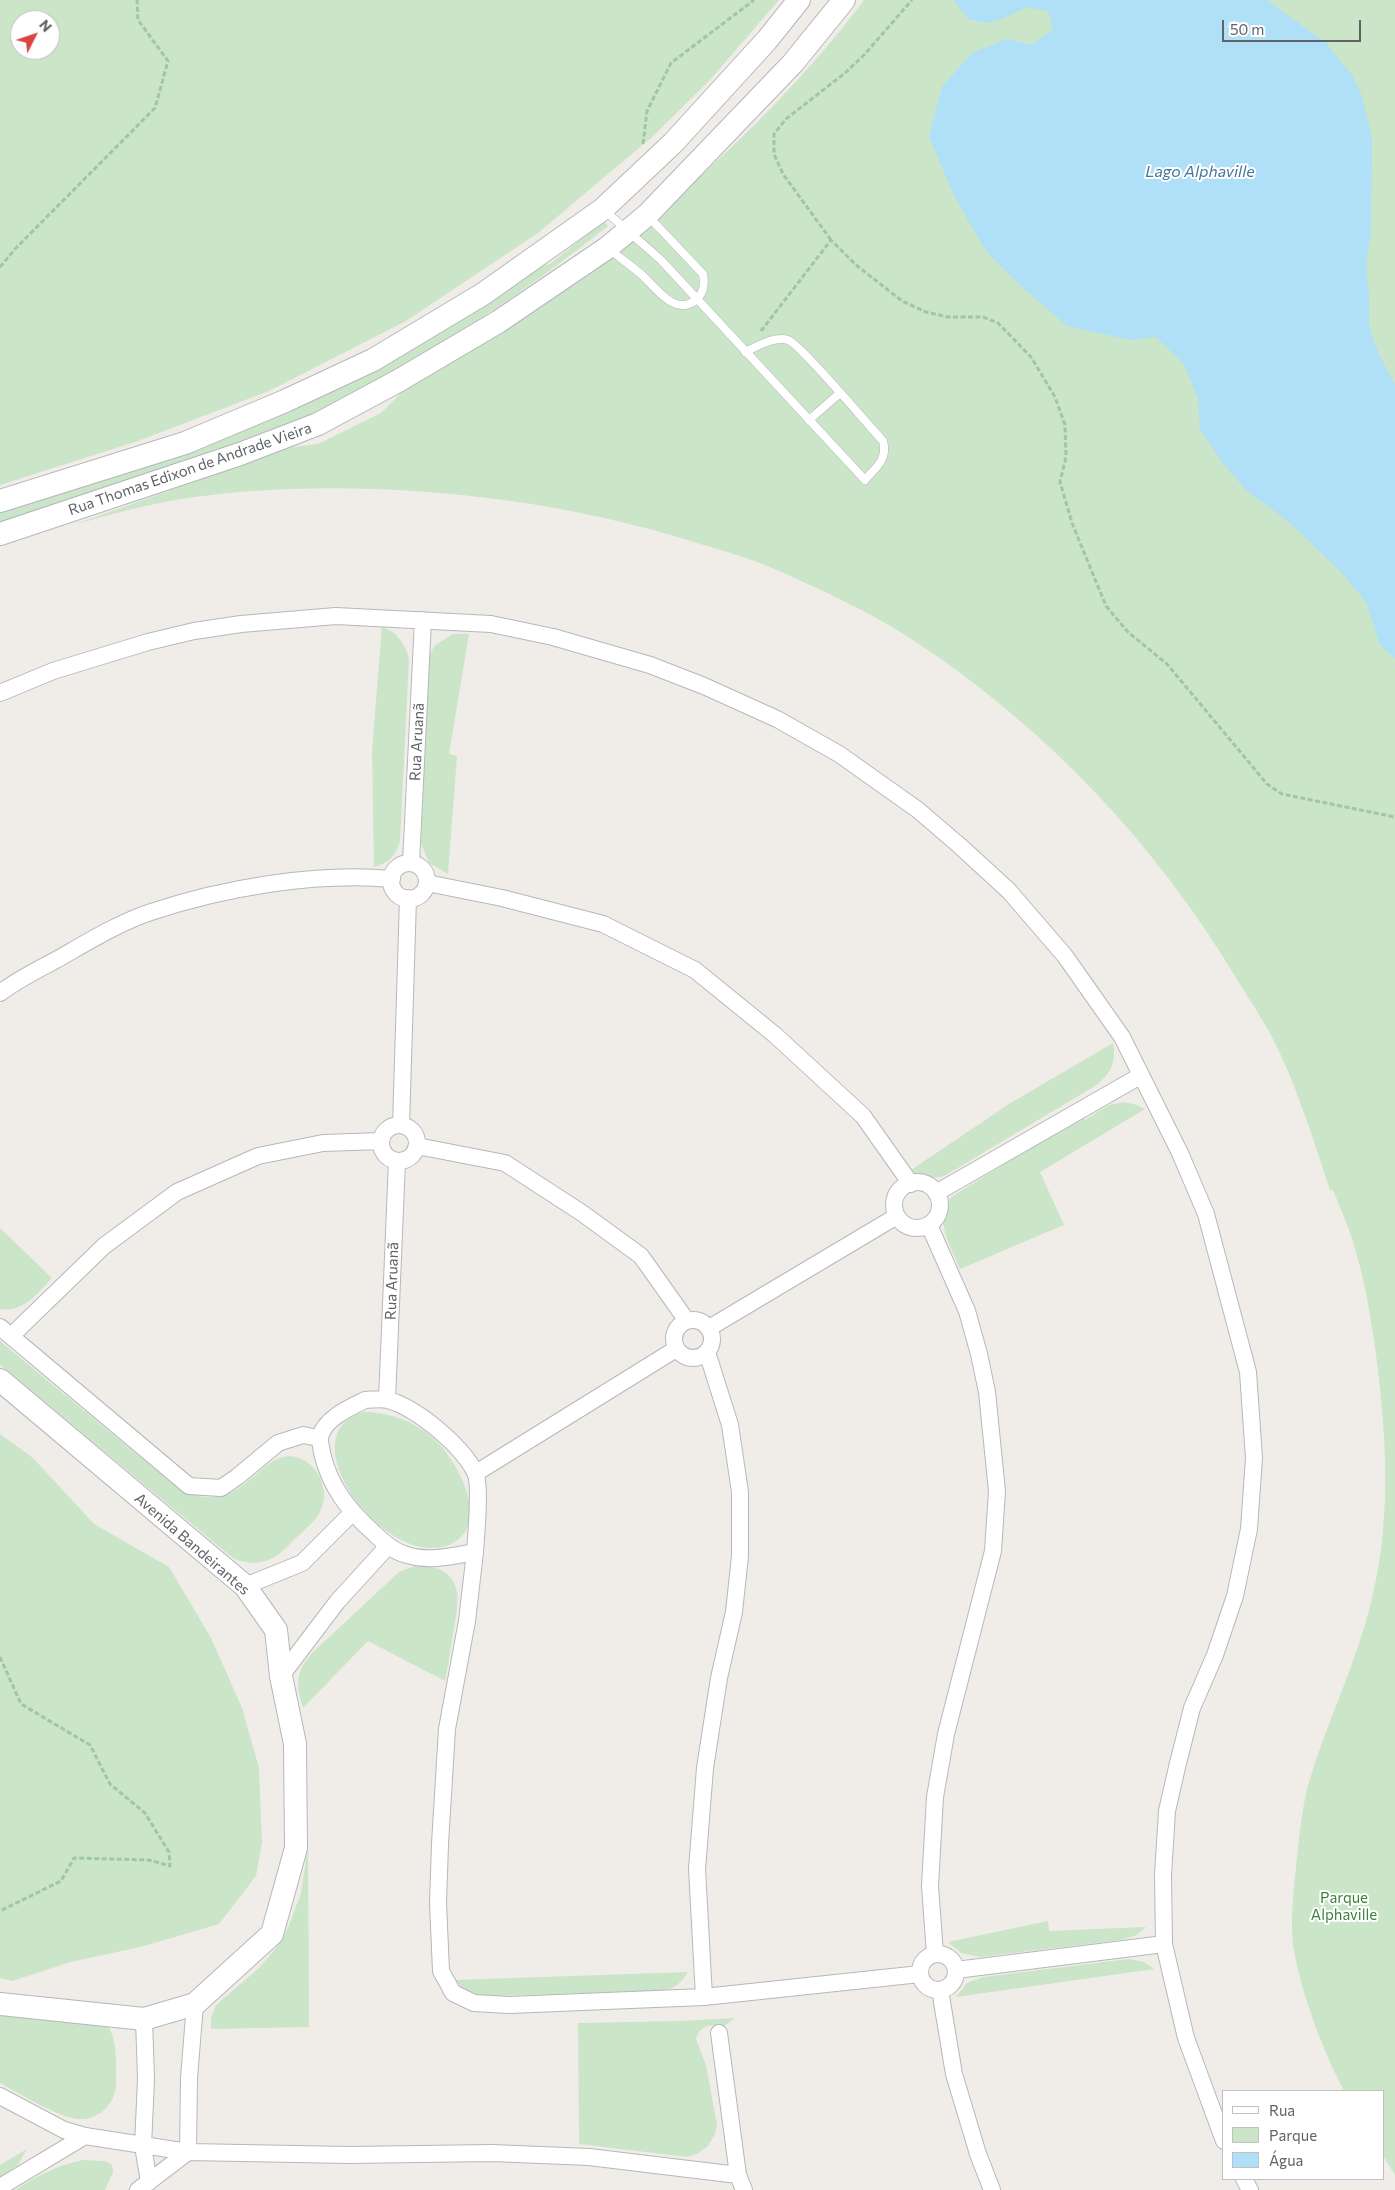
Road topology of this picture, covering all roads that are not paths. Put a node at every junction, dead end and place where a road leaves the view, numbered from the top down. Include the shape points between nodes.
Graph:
1 (799, 0) edge
2 (844, 0) edge
3 (602, 209) junction
4 (647, 215) junction
5 (628, 232) junction
6 (607, 248) junction
7 (697, 299) junction
8 (744, 352) junction
9 (840, 393) junction
10 (810, 420) junction
11 (0, 500) edge
12 (0, 534) edge
13 (424, 620) junction
14 (0, 693) edge
15 (411, 864) junction
16 (392, 879) junction
17 (427, 883) junction
18 (408, 898) junction
19 (0, 993) edge
20 (1140, 1076) junction
21 (401, 1126) junction
22 (381, 1141) junction
23 (417, 1146) junction
24 (397, 1162) junction
25 (911, 1184) junction
26 (936, 1193) junction
27 (897, 1216) junction
28 (929, 1225) junction
29 (687, 1321) junction
30 (709, 1328) junction
31 (5, 1332) edge
32 (676, 1349) junction
33 (707, 1352) junction
34 (0, 1380) edge
35 (387, 1400) junction
36 (319, 1438) junction
37 (476, 1473) junction
38 (352, 1513) junction
39 (388, 1546) junction
40 (475, 1552) junction
41 (244, 1586) junction
42 (281, 1676) junction
43 (1164, 1944) junction
44 (935, 1954) junction
45 (956, 1970) junction
46 (920, 1974) junction
47 (940, 1990) junction
48 (704, 1997) junction
49 (0, 2004) edge
50 (195, 2004) junction
51 (144, 2019) junction
52 (720, 2033) dead end
53 (0, 2096) edge
54 (85, 2136) junction
55 (1222, 2136) edge
56 (143, 2146) junction
57 (188, 2152) junction
58 (738, 2174) junction
59 (0, 2186) edge
60 (143, 2186) edge
61 (744, 2190) edge
62 (992, 2190) edge

1 - 3 street, Rua Thomas Edixon de Andrade Vieira via 674,143
2 - 4 street, Rua Thomas Edixon de Andrade Vieira via 793,63
3 - 5 lane
3 - 11 street, Rua Thomas Edixon de Andrade Vieira via 483,294 373,360 185,443
4 - 5 street, Rua Thomas Edixon de Andrade Vieira
4 - 7 lane via 703,274 705,283
5 - 6 street, Rua Thomas Edixon de Andrade Vieira
5 - 7 lane via 662,260
6 - 7 lane via 674,304 688,304
6 - 12 street, Rua Thomas Edixon de Andrade Vieira via 498,322 318,424 240,454
7 - 8 lane
8 - 9 lane via 779,339 790,341
8 - 10 lane
9 - 10 lane
9 - 10 lane via 883,441 886,450 865,480
13 - 14 street via 336,616 194,631 53,671
13 - 15 street, Rua Aruanã
13 - 20 street via 492,624 553,637 650,665 777,719 839,754 918,810 1009,891 1088,988 1122,1037
15 - 16 street via 398,867
15 - 17 street via 423,870
16 - 18 street via 396,893
16 - 19 street via 368,877 282,883 236,890 150,912 69,952
17 - 18 street via 421,894
17 - 25 street via 603,924 695,970 775,1035 863,1116
18 - 21 street
20 - 26 street
20 - 43 street via 1163,1117 1206,1214 1248,1372 1254,1458 1249,1529 1235,1596 1192,1708 1167,1811 1163,1875
21 - 22 street via 389,1128
21 - 23 street via 413,1132
22 - 24 street via 385,1155
22 - 31 street via 323,1143 258,1156 177,1192 104,1246
23 - 24 street via 409,1158
23 - 29 street via 505,1163 641,1256
24 - 35 street, Rua Aruanã
25 - 26 street via 925,1184
25 - 27 street via 902,1188 896,1197 894,1207
26 - 28 street via 939,1212
27 - 28 street via 912,1228
27 - 30 street
28 - 44 street via 967,1311 979,1354 989,1410 997,1491 992,1551 948,1726 935,1797 930,1886
29 - 30 street via 698,1320
29 - 32 street via 674,1332
30 - 33 street via 712,1340
31 - 36 street via 189,1486 221,1488 278,1443 303,1435
32 - 33 street via 691,1358
32 - 37 street
33 - 48 street via 730,1425 740,1492 740,1556 734,1612 719,1678 705,1768 697,1860
34 - 41 street, Avenida Bandeirantes
35 - 36 street via 365,1400 339,1412
35 - 37 street via 416,1412 460,1452
36 - 38 street via 326,1471
37 - 40 street via 478,1518
38 - 39 street
38 - 41 street via 302,1563
39 - 40 street via 407,1556 438,1559
39 - 42 street via 337,1602
40 - 48 street via 448,1729 438,1903 441,1971 453,1993 474,2002 509,2005
41 - 42 street, Avenida Bandeirantes via 276,1630
42 - 50 street, Avenida Bandeirantes via 295,1744 296,1848 272,1934
43 - 45 street
43 - 55 street via 1186,2038
44 - 45 street via 949,1957
44 - 46 street via 923,1961
45 - 47 street via 952,1983
46 - 47 street via 927,1987
46 - 48 street
47 - 62 street via 954,2074
49 - 51 street, Avenida Bandeirantes
50 - 51 street, Avenida Bandeirantes
50 - 57 street
51 - 56 street
52 - 58 street
53 - 54 street via 64,2130
54 - 56 street
54 - 59 street
56 - 57 street
56 - 60 street
57 - 58 street via 492,2153 560,2156
57 - 60 street
58 - 61 street

